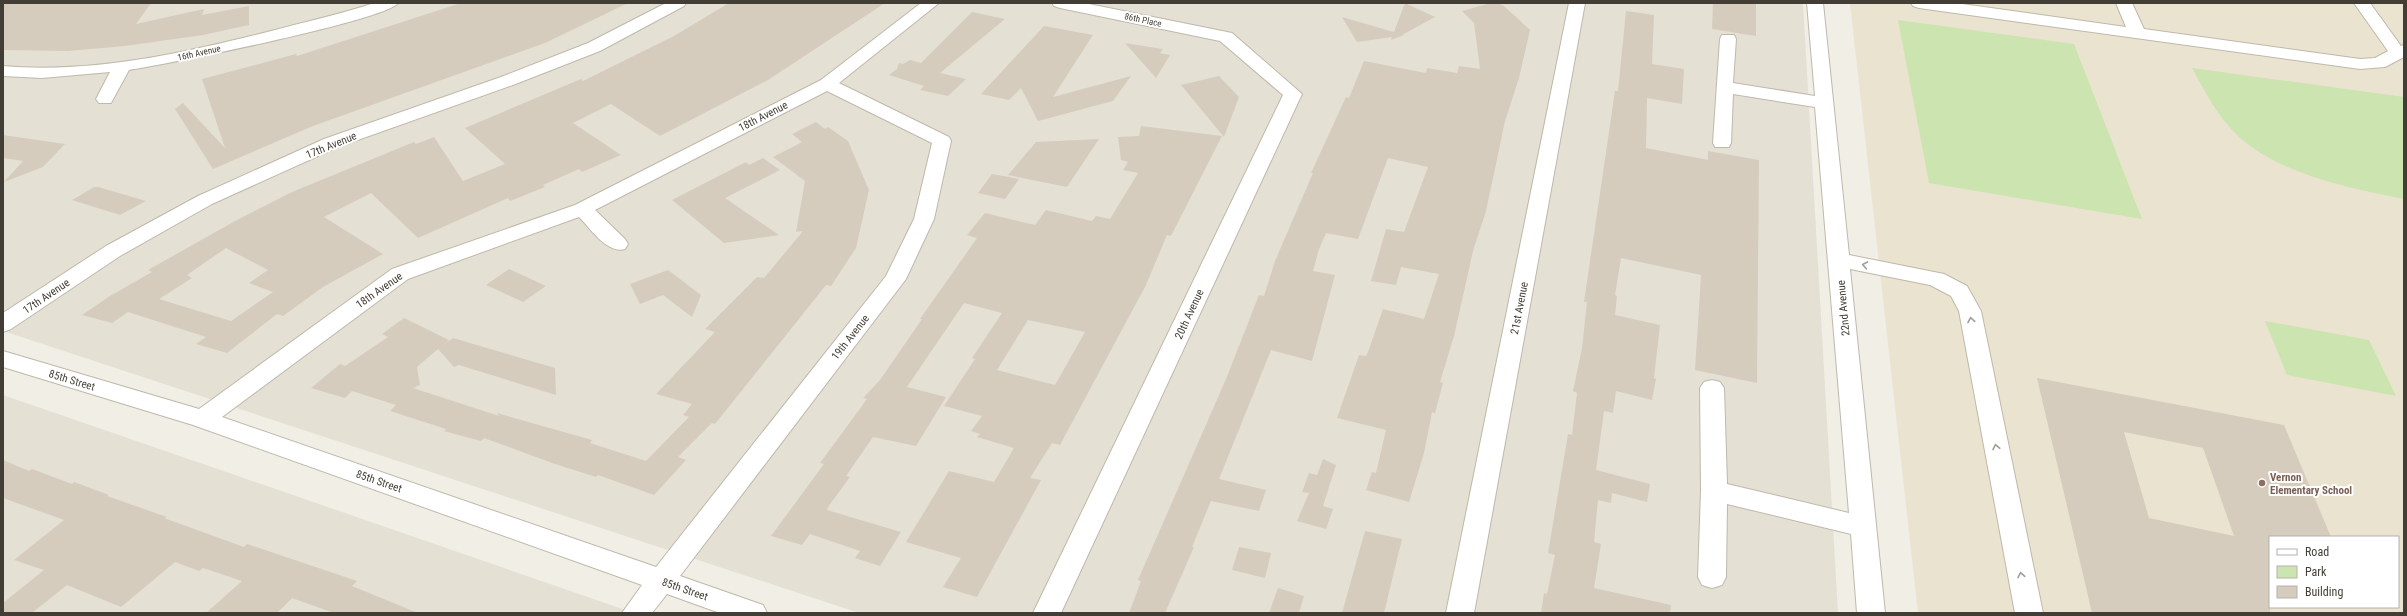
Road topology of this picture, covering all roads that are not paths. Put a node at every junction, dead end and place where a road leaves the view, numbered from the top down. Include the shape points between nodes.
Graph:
1 (390, 3) edge
2 (678, 3) edge
3 (931, 3) edge
4 (1060, 3) edge
5 (1577, 3) edge
6 (1815, 3) edge
7 (1919, 3) edge
8 (2124, 3) edge
9 (2362, 3) edge
10 (2137, 33) junction
11 (1226, 37) joint
12 (1728, 39) dead end
13 (2401, 52) edge
14 (122, 67) junction
15 (3, 71) edge
16 (826, 84) junction
17 (1724, 87) junction
18 (105, 99) dead end
19 (1824, 103) junction
20 (1722, 143) dead end
21 (582, 209) junction
22 (618, 244) dead end
23 (1839, 260) junction
24 (3, 324) edge
25 (3, 358) edge
26 (1712, 388) dead end
27 (202, 419) junction
28 (1714, 491) junction
29 (1863, 527) junction
30 (1712, 577) dead end
31 (661, 580) junction
32 (636, 613) edge
33 (753, 613) edge
34 (1046, 613) edge
35 (1460, 613) edge
36 (1871, 613) edge
37 (2029, 613) edge

1 - 14 street, 16th Avenue via 190,56
2 - 24 street, 17th Avenue via 594,47 507,81 331,143 205,200 113,251
3 - 16 street, 18th Avenue
4 - 11 street, 86th Place
5 - 35 street, 21st Avenue
6 - 19 street, 22nd Avenue
7 - 10 street
8 - 10 street
9 - 13 street
10 - 13 street via 2360,64 2379,63
11 - 34 street, 20th Avenue via 1293,94
12 - 17 street
14 - 15 street, 16th Avenue via 27,74
14 - 18 street
16 - 21 street, 18th Avenue
16 - 31 street, 19th Avenue via 942,141 924,219 895,279
17 - 19 street
17 - 20 street
19 - 23 street, 22nd Avenue
21 - 22 street
21 - 27 street, 18th Avenue via 400,274
23 - 29 street, 22nd Avenue
37 -> 23 street via 1970,311 1959,291 1936,279
25 - 27 street, 85th Street
26 - 28 street
27 - 31 street, 85th Street
28 - 29 street
28 - 30 street
29 - 36 street, 22nd Avenue
31 - 32 street, 19th Avenue
31 - 33 street, 85th Street

